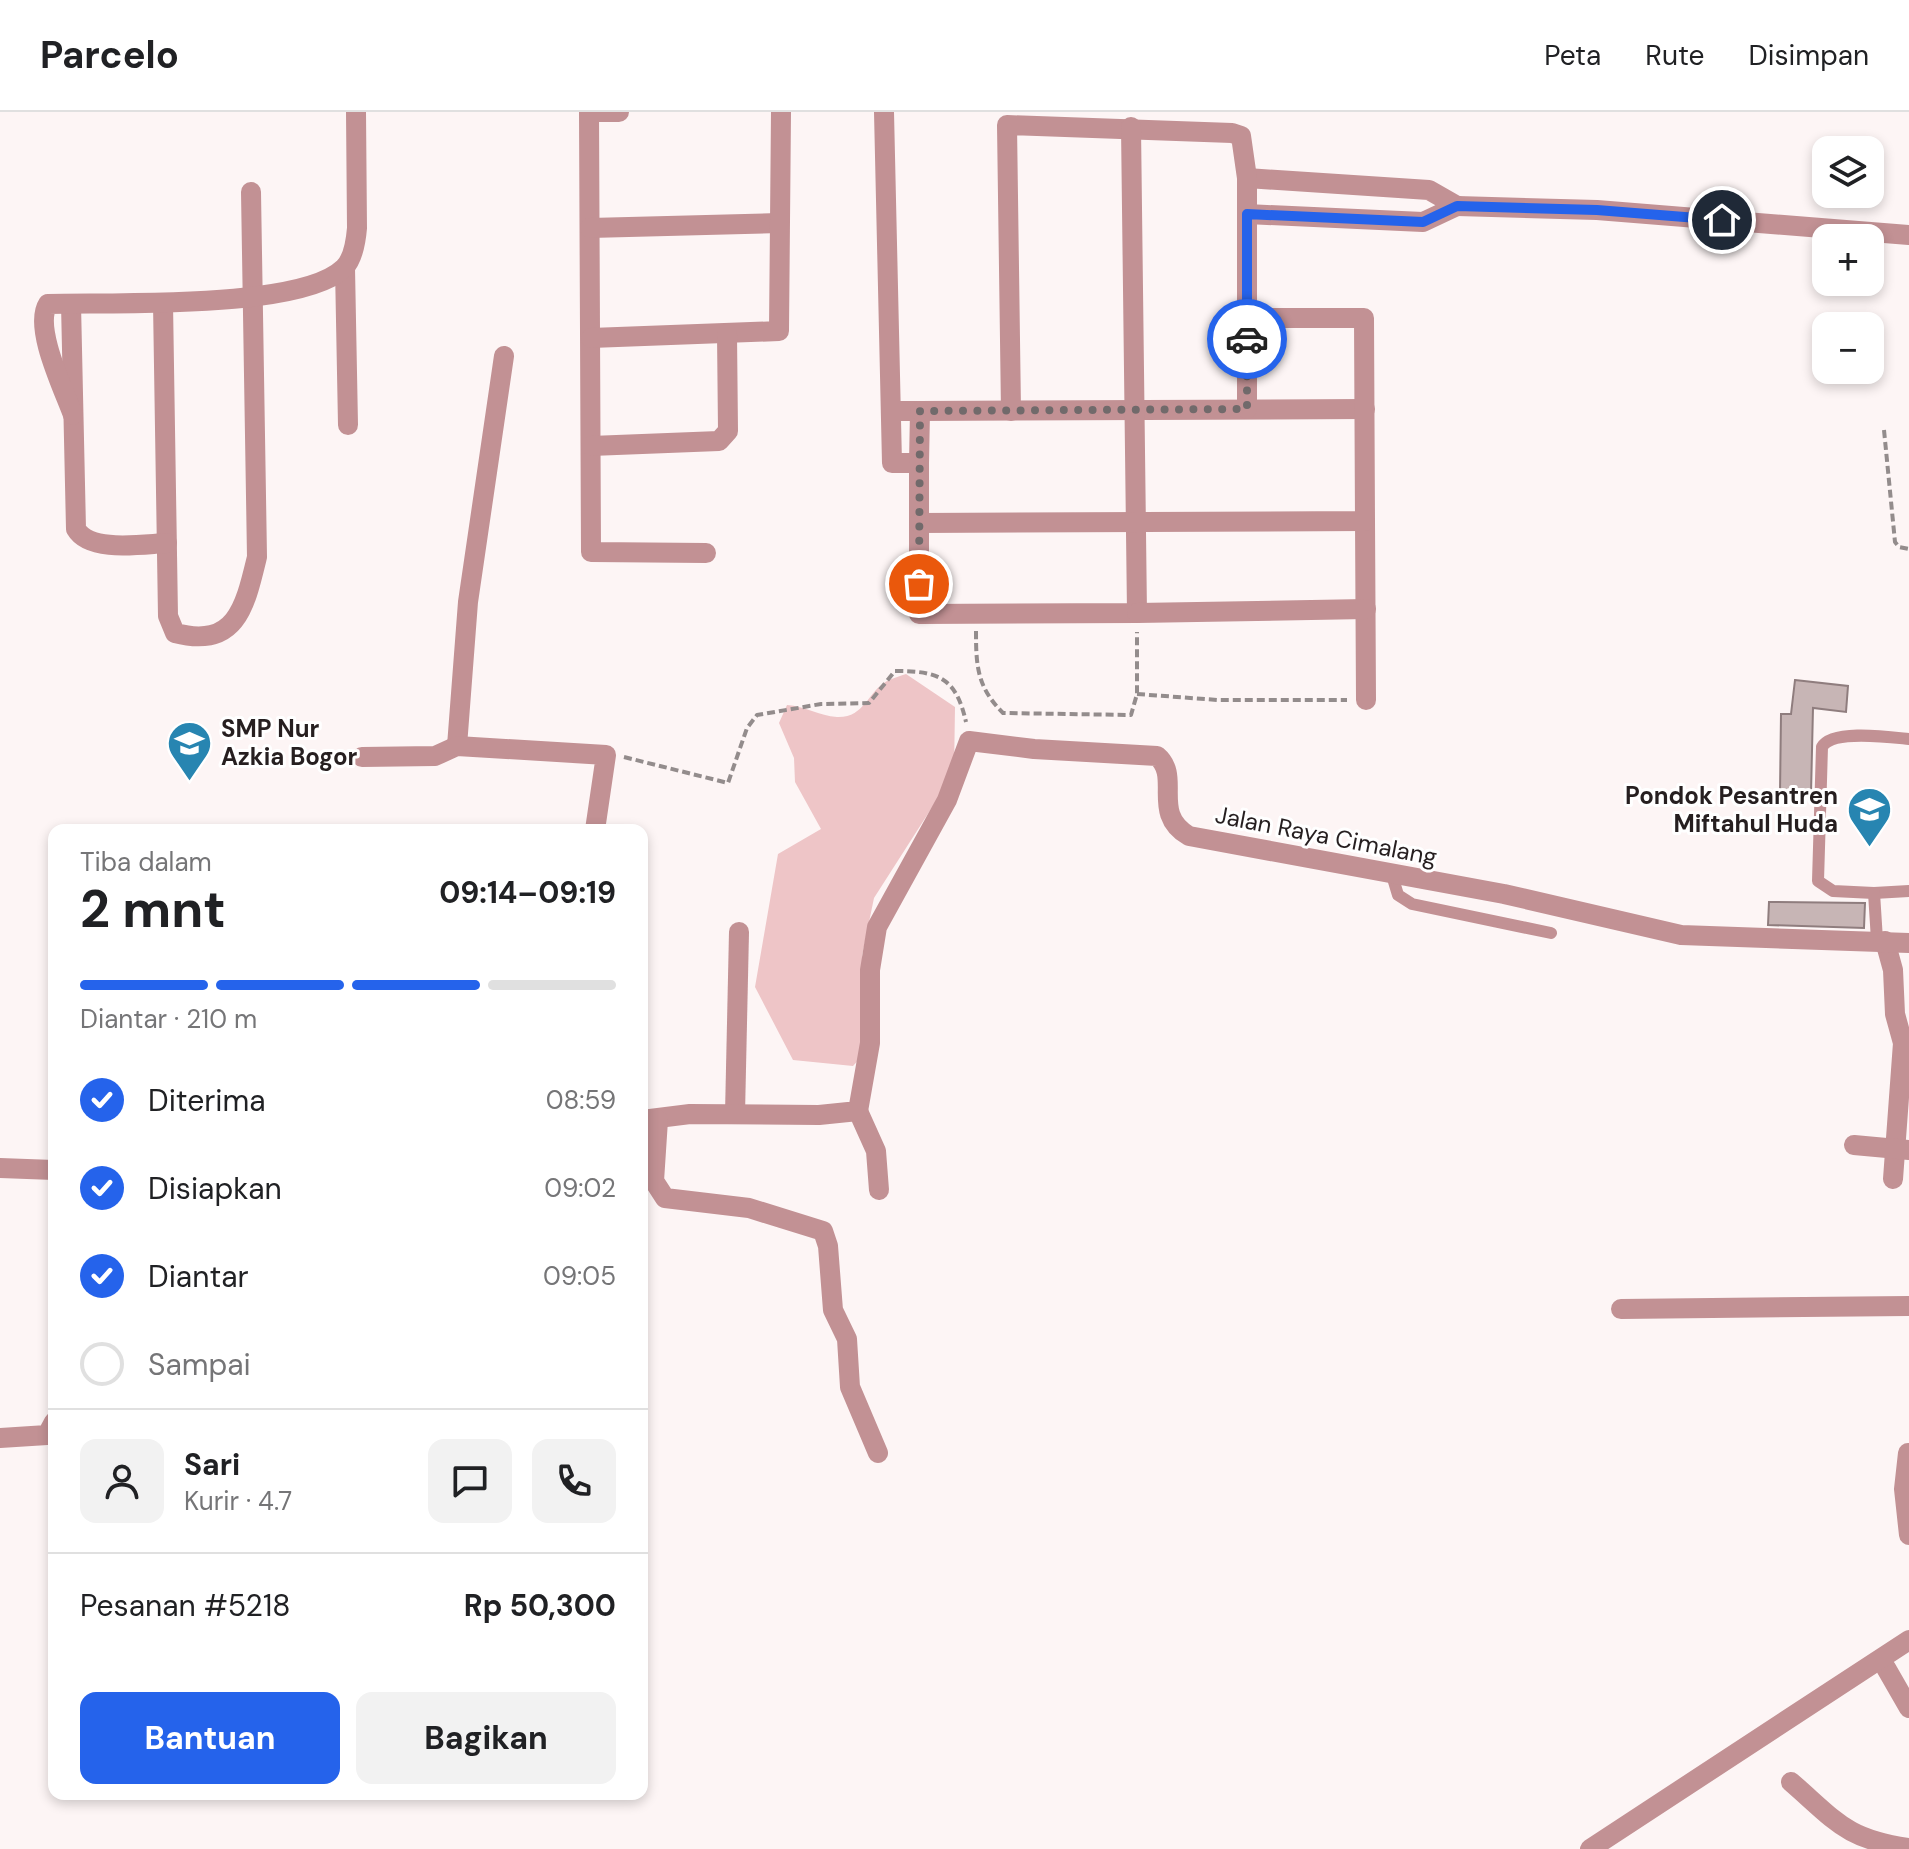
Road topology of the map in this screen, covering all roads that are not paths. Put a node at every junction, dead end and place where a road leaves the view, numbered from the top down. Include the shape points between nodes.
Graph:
1 (356, 112) edge
2 (619, 112) edge
3 (781, 112) edge
4 (884, 112) edge
5 (1007, 118) edge
6 (1131, 127) junction
7 (1247, 178) junction
8 (251, 192) dead end
9 (1457, 206) junction
10 (1247, 214) junction
11 (779, 223) junction
12 (590, 228) junction
13 (1909, 235) edge
14 (345, 268) junction
15 (253, 296) junction
16 (163, 303) junction
17 (1247, 318) junction
18 (727, 334) junction
19 (591, 338) junction
20 (504, 356) dead end
21 (1136, 409) junction
22 (1247, 409) junction
23 (1365, 409) junction
24 (891, 411) junction
25 (920, 411) junction
26 (1011, 411) junction
27 (348, 425) dead end
28 (591, 446) junction
29 (919, 463) junction
30 (1365, 521) junction
31 (1137, 522) junction
32 (919, 523) junction
33 (167, 543) junction
34 (706, 553) dead end
35 (1366, 609) junction
36 (1137, 613) junction
37 (1366, 700) road end
38 (1909, 739) edge
39 (457, 746) junction
40 (362, 757) dead end
41 (596, 824) edge
42 (1392, 875) junction
43 (1909, 891) edge
44 (1874, 893) junction
45 (739, 932) dead end
46 (1551, 933) dead end
47 (1881, 941) junction
48 (1909, 943) edge
49 (858, 1111) junction
50 (735, 1114) junction
51 (650, 1120) edge
52 (1854, 1145) dead end
53 (1902, 1149) edge
54 (0, 1168) edge
55 (48, 1170) edge
56 (1893, 1179) dead end
57 (879, 1190) dead end
58 (1909, 1306) edge
59 (1621, 1309) dead end
60 (48, 1433) edge
61 (0, 1438) edge
62 (878, 1453) dead end
63 (1908, 1453) edge
64 (1909, 1535) edge
65 (1909, 1640) edge
66 (1886, 1668) dead end
67 (1909, 1708) edge
68 (1791, 1782) dead end
69 (1909, 1848) edge
70 (1590, 1849) edge

1 - 14 street via 357,228
2 - 12 street via 589,112
3 - 11 street
4 - 24 street
5 - 6 street
5 - 26 street
6 - 7 street via 1241,136
6 - 21 street
7 - 9 street via 1429,190
7 - 10 street
8 - 15 street
9 - 10 street via 1423,222
9 - 13 street via 1597,210
10 - 17 street
11 - 12 street
11 - 18 street via 779,331
12 - 19 street
14 - 15 street via 316,282
14 - 27 street
15 - 16 street
15 - 33 street via 257,557 238,615 224,633 182,635 170,626
16 - 33 street
16 - 33 street via 71,304 79,534 100,542
17 - 22 street
17 - 23 street via 1364,318
18 - 19 street
18 - 28 street via 728,431 719,441
19 - 28 street
20 - 39 street via 468,602
21 - 22 street
21 - 26 street
21 - 31 street
22 - 23 street
23 - 30 street
24 - 25 street
24 - 29 street via 892,463
25 - 26 street
25 - 29 street
28 - 34 street via 591,552
29 - 32 street
30 - 31 street
30 - 35 street
31 - 32 street
31 - 36 street
32 - 36 street via 919,614
35 - 36 street
35 - 37 street
38 - 44 lane via 1848,736 1830,738 1822,747 1818,881 1833,891
39 - 40 street via 435,756
39 - 41 street via 606,755
42 - 46 lane via 1398,895 1412,904
42 - 47 street, Jalan Raya Cimalang via 1504,894 1681,935
42 - 49 street, Jalan Raya Cimalang via 1189,836 1169,815 1166,767 1157,756 969,741 947,800 877,927 870,970 870,1043
43 - 44 lane
44 - 47 lane
45 - 50 street
47 - 48 street, Jalan Raya Cimalang
47 - 53 street via 1893,970 1903,1043
49 - 50 street
49 - 57 street via 876,1151
50 - 51 street
51 - 62 street via 654,1181 665,1198 749,1208 823,1231 833,1310 847,1339 850,1387
52 - 53 street
53 - 56 street
54 - 55 street
58 - 59 street
60 - 61 street via 37,1439
63 - 64 street via 1904,1489
65 - 70 street
66 - 67 street
68 - 69 street via 1854,1836

